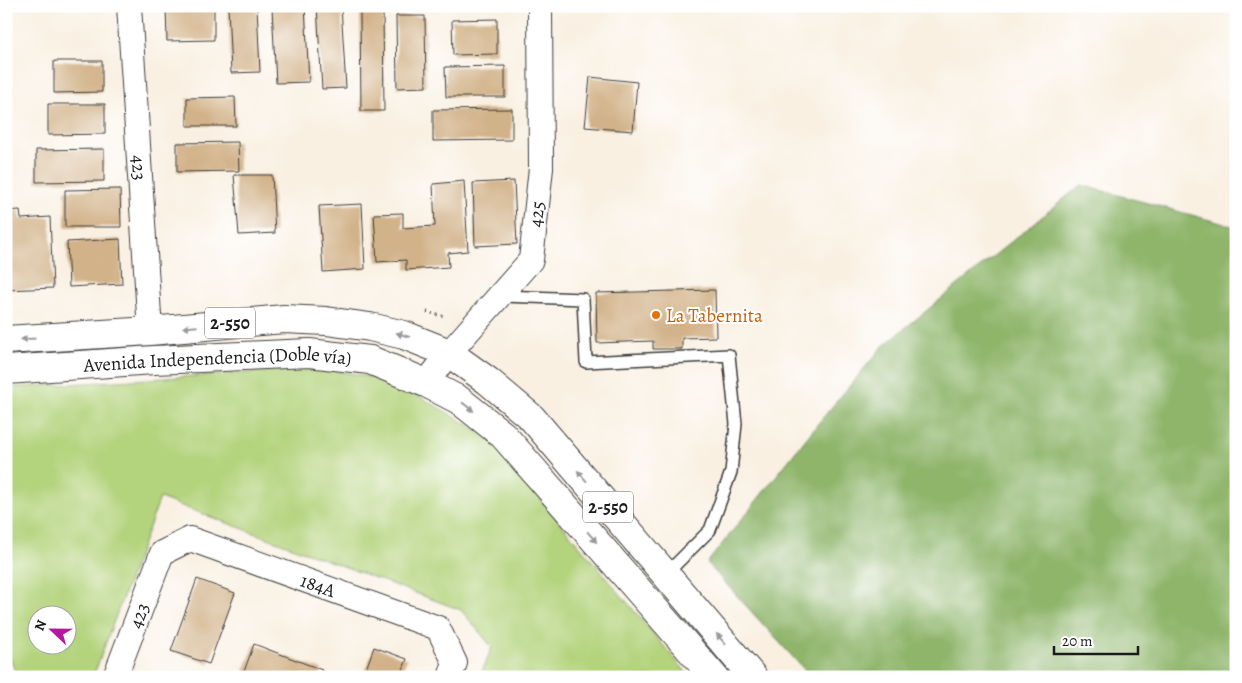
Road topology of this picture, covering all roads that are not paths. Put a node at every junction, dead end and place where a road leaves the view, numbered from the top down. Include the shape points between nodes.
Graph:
1 (129, 6) edge
2 (540, 6) edge
3 (498, 296) junction
4 (150, 330) junction
5 (6, 340) edge
6 (449, 353) junction
7 (6, 370) edge
8 (426, 383) junction
9 (162, 553) joint
10 (666, 574) junction
11 (453, 670) edge
12 (115, 677) edge
13 (714, 677) edge
14 (752, 677) edge

1 - 4 street, 423
2 - 3 street, 425 via 541,168 532,260
3 - 6 street, 425
3 - 10 lane via 582,298 586,362 729,355 736,424 731,472 710,530
4 -> 5 main road, Avenida Independencia (Doble vía) / 2-550
6 -> 4 main road, Avenida Independencia (Doble vía) / 2-550 via 404,335 326,321 284,319
6 - 8 street, 425
10 -> 6 main road, 2-550 via 532,418
7 - 8 main road, Avenida Independencia (Doble vía) / 2-550 via 309,353 370,360
8 -> 13 main road, 2-550 via 459,400 503,434
9 - 11 street, 184A via 190,539 438,628
9 - 12 street, 423
14 -> 10 main road, 2-550

